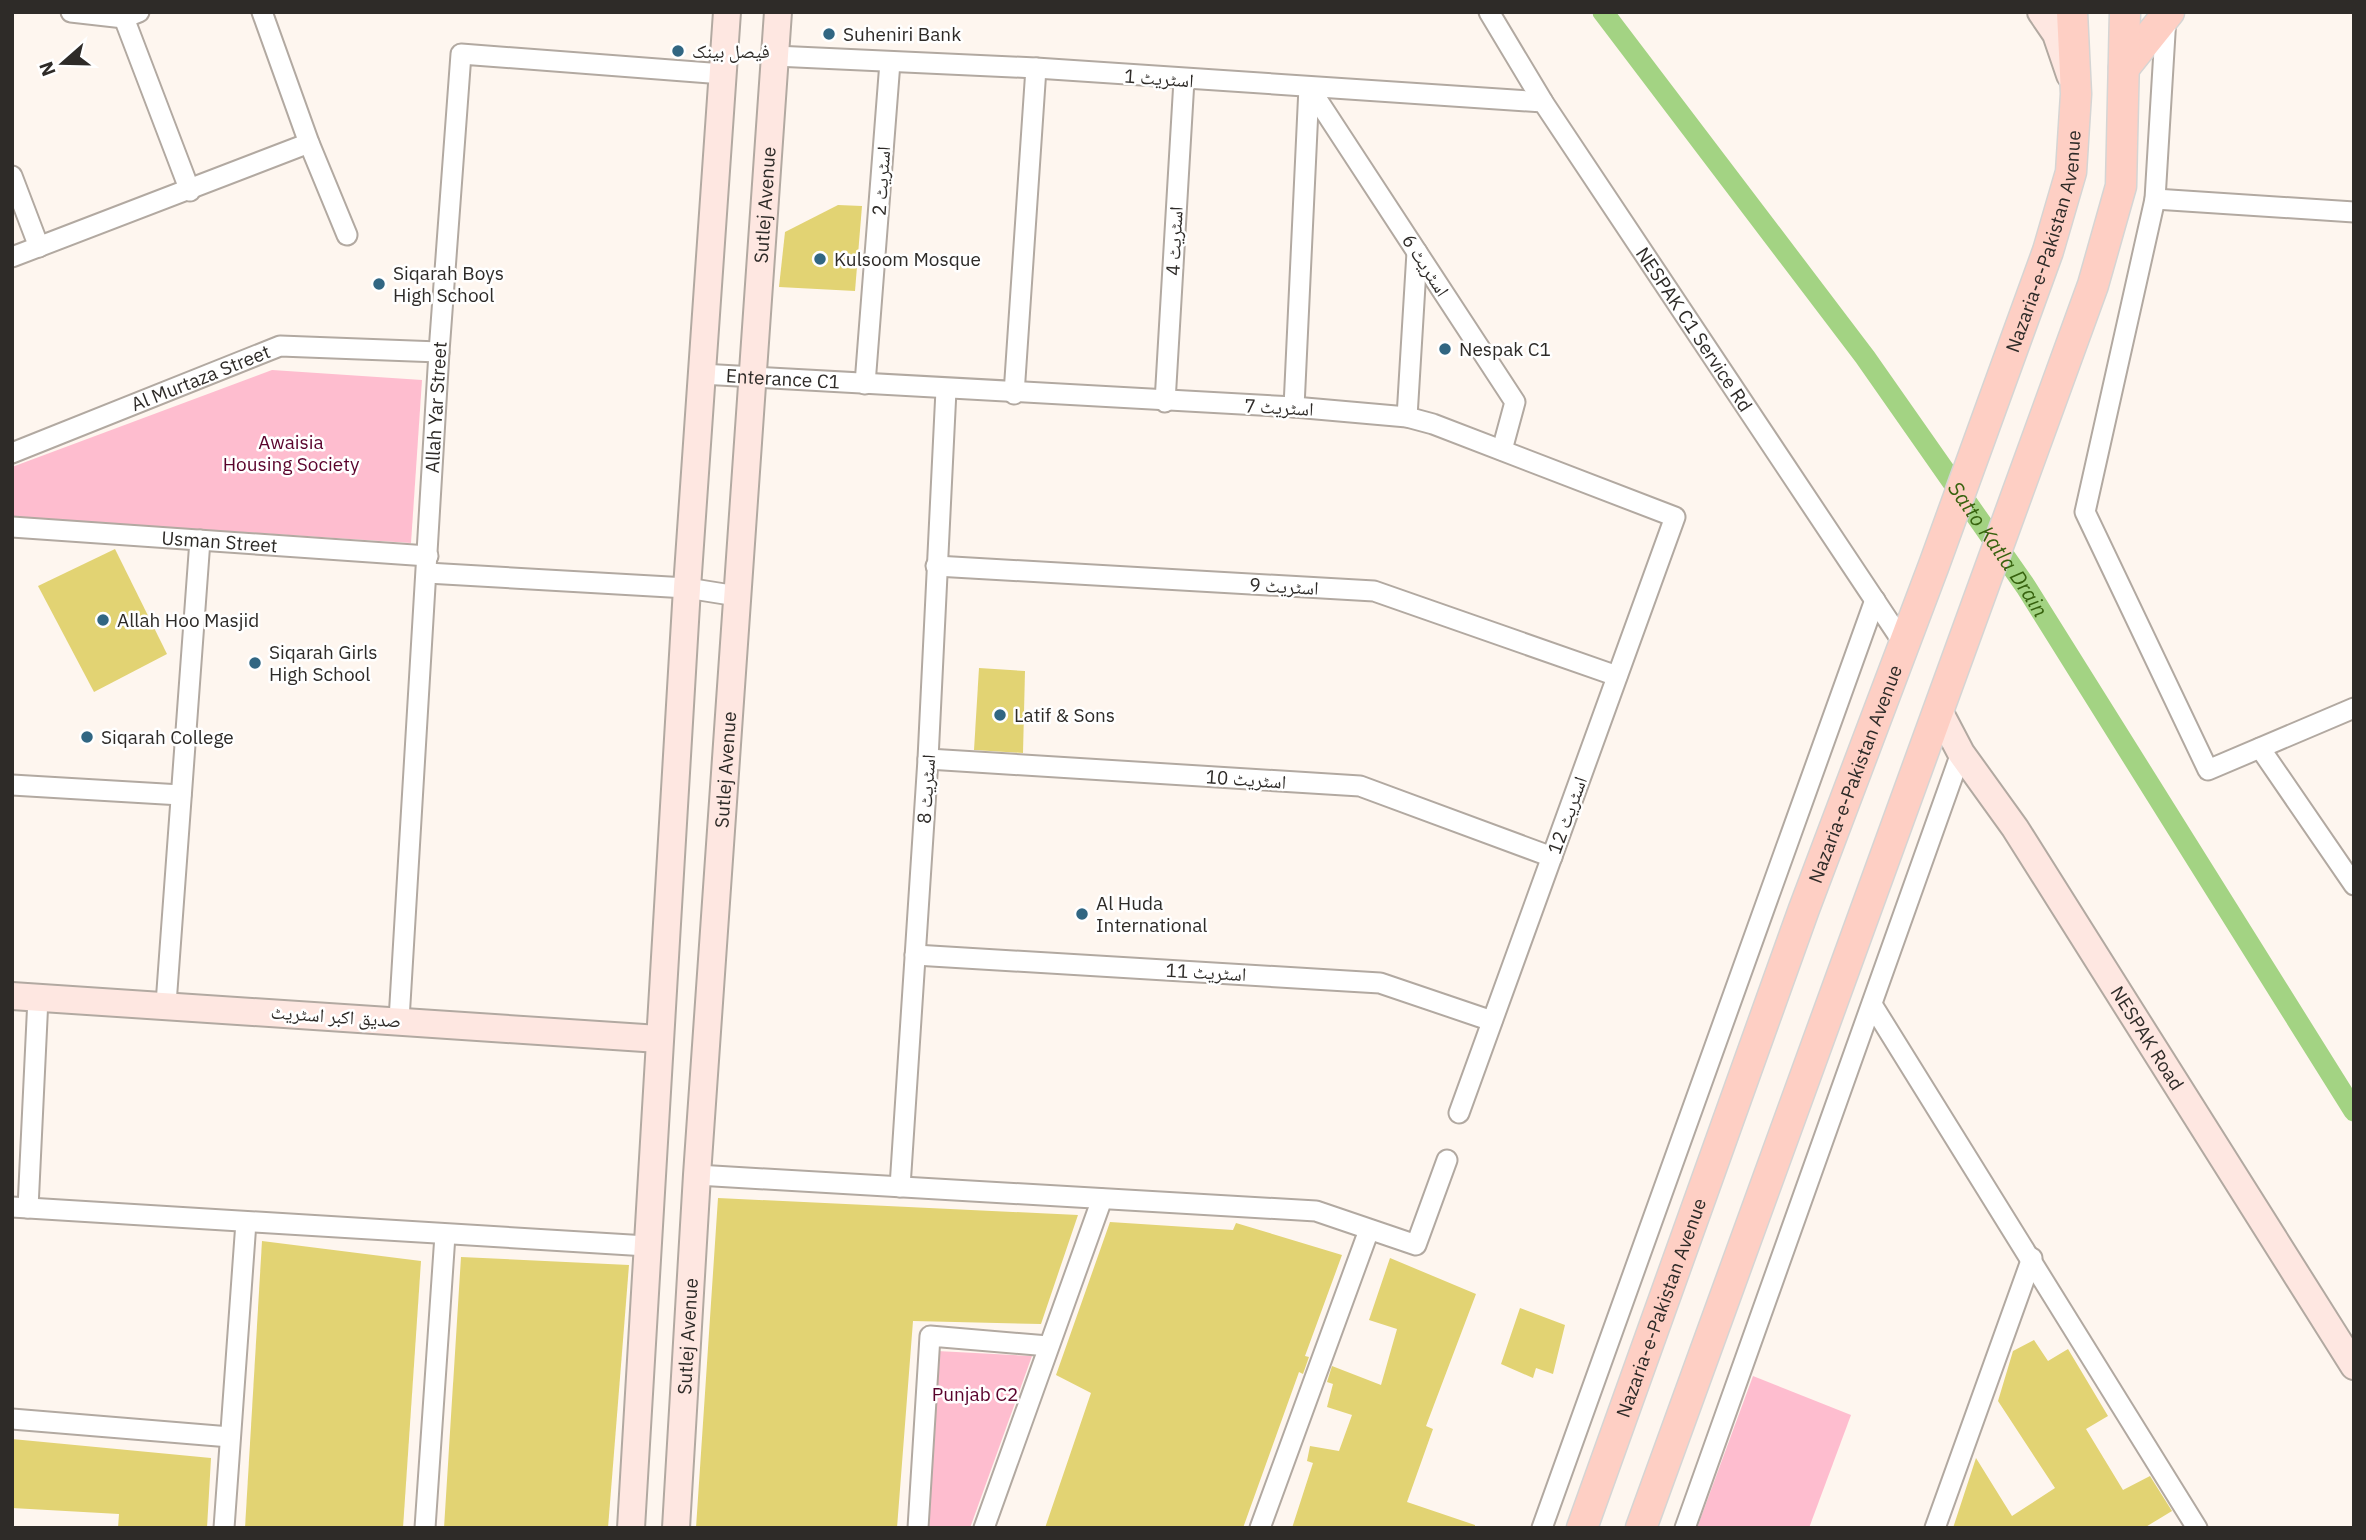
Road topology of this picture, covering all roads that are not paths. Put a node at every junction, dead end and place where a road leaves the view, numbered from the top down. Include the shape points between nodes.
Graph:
1 (71, 12) edge
2 (262, 12) edge
3 (727, 12) edge
4 (778, 12) edge
5 (1489, 12) edge
6 (2041, 12) edge
7 (2072, 12) edge
8 (2124, 12) edge
9 (2168, 14) edge
10 (131, 15) edge
11 (775, 56) junction
12 (890, 62) junction
13 (1036, 68) junction
14 (2124, 68) junction
15 (723, 74) junction
16 (1184, 80) junction
17 (1309, 87) junction
18 (2076, 94) junction
19 (1543, 102) junction
20 (309, 143) junction
21 (12, 176) edge
22 (190, 191) junction
23 (2155, 200) junction
24 (2354, 212) edge
25 (347, 235) dead end
26 (39, 247) junction
27 (1417, 252) junction
28 (12, 257) edge
29 (439, 352) junction
30 (701, 374) junction
31 (752, 377) junction
32 (865, 384) junction
33 (946, 390) junction
34 (1014, 394) junction
35 (1165, 401) junction
36 (1294, 407) junction
37 (1406, 417) junction
38 (1502, 450) junction
39 (12, 453) edge
40 (1675, 517) joint
41 (12, 527) edge
42 (200, 540) junction
43 (428, 565) junction
44 (936, 566) junction
45 (687, 589) junction
46 (737, 596) junction
47 (1875, 600) junction
48 (1904, 644) junction
49 (1617, 676) junction
50 (2354, 708) edge
51 (1939, 711) junction
52 (2260, 748) junction
53 (1961, 753) junction
54 (928, 759) junction
55 (12, 785) edge
56 (181, 795) junction
57 (1552, 857) junction
58 (2354, 885) edge
59 (915, 955) junction
60 (25, 997) edge
61 (166, 1004) junction
62 (1873, 1006) junction
63 (399, 1020) junction
64 (1492, 1021) junction
65 (659, 1039) junction
66 (1459, 1113) dead end
67 (1447, 1160) dead end
68 (696, 1175) junction
69 (900, 1187) junction
70 (1102, 1199) junction
71 (20, 1208) edge
72 (246, 1222) junction
73 (1369, 1230) junction
74 (445, 1235) junction
75 (647, 1246) junction
76 (2032, 1258) junction
77 (1048, 1346) junction
78 (2354, 1366) edge
79 (12, 1419) edge
80 (230, 1437) junction
81 (224, 1528) edge
82 (425, 1528) edge
83 (631, 1528) edge
84 (676, 1528) edge
85 (918, 1528) edge
86 (984, 1528) edge
87 (1260, 1528) edge
88 (1542, 1528) edge
89 (1582, 1528) edge
90 (1640, 1528) edge
91 (1685, 1528) edge
92 (1935, 1528) edge
93 (2197, 1528) edge

1 - 10 street
2 - 20 street
3 - 15 street
4 - 11 street, Sutlej Avenue
5 - 19 street, NESPAK C1 Service Rd
6 - 18 street via 2056,34
7 - 18 main road, Nazaria-e-Pakistan Avenue
8 - 14 main road
9 - 14 main road
9 - 23 street
10 - 22 street
11 - 12 street, اسٹریٹ 1
11 - 31 street, Sutlej Avenue
12 - 13 street, اسٹریٹ 1
12 - 32 street, اسٹریٹ 2
13 - 16 street, اسٹریٹ 1
13 - 34 street
14 - 51 main road via 2121,186 2093,285
15 - 29 street, Allah Yar Street via 461,54
15 - 30 street
16 - 17 street, اسٹریٹ 1
16 - 35 street, اسٹریٹ 4
17 - 19 street, اسٹریٹ 1
17 - 27 street, اسٹریٹ 6
17 - 36 street
18 - 48 main road, Nazaria-e-Pakistan Avenue via 2071,172 2048,251
19 - 47 street, NESPAK C1 Service Rd
20 - 22 street
20 - 25 street
21 - 26 street
22 - 26 street
23 - 24 street
23 - 52 street via 2085,512 2208,770
26 - 28 street
27 - 37 street
27 - 38 street, اسٹریٹ 6 via 1515,402
29 - 39 street, Al Murtaza Street via 280,346
29 - 43 street, Allah Yar Street
30 - 31 street, Enterance C1
30 - 45 street
31 - 32 street, Enterance C1
31 - 46 street, Sutlej Avenue
32 - 33 street, اسٹریٹ 7
33 - 34 street, اسٹریٹ 7
33 - 44 street, اسٹریٹ 8
34 - 35 street, اسٹریٹ 7
35 - 36 street, اسٹریٹ 7
36 - 37 street, اسٹریٹ 7
37 - 38 street, اسٹریٹ 7
38 - 40 street, اسٹریٹ 7
40 - 49 street, اسٹریٹ 12
41 - 42 street, Usman Street
42 - 43 street, Usman Street
42 - 56 street
43 - 45 street, Usman Street
43 - 63 street, Allah Yar Street
44 - 49 street, اسٹریٹ 9 via 1374,591
44 - 54 street, اسٹریٹ 8
45 - 46 street, Usman Street
45 - 65 street
46 - 68 street, Sutlej Avenue
47 - 48 street, NESPAK C1 Service Rd
47 - 88 street
48 - 89 main road, Nazaria-e-Pakistan Avenue
49 - 57 street, اسٹریٹ 12
50 - 52 street
51 - 53 street, NESPAK Road
51 - 90 main road
52 - 58 street
53 - 62 street
53 - 78 street, NESPAK Road via 2015,828
54 - 57 street, اسٹریٹ 10 via 1360,786
54 - 59 street, اسٹریٹ 8
55 - 56 street
56 - 61 street
57 - 64 street, اسٹریٹ 12
59 - 64 street, اسٹریٹ 11 via 1380,983
59 - 69 street, اسٹریٹ 8
60 - 61 street, صدیق اکبر اسٹریٹ
60 - 71 street
61 - 63 street, صدیق اکبر اسٹریٹ
62 - 76 street
62 - 91 street
63 - 65 street, صدیق اکبر اسٹریٹ
64 - 66 street, اسٹریٹ 12
65 - 75 street
67 - 73 street via 1416,1245
68 - 69 street
68 - 84 street, Sutlej Avenue
69 - 70 street
70 - 73 street via 1316,1211
70 - 77 street
71 - 72 street
72 - 74 street
72 - 80 street
73 - 87 street
74 - 75 street
74 - 82 street
75 - 83 street
76 - 92 street
76 - 93 street
77 - 85 street via 930,1336
77 - 86 street
79 - 80 street
80 - 81 street

